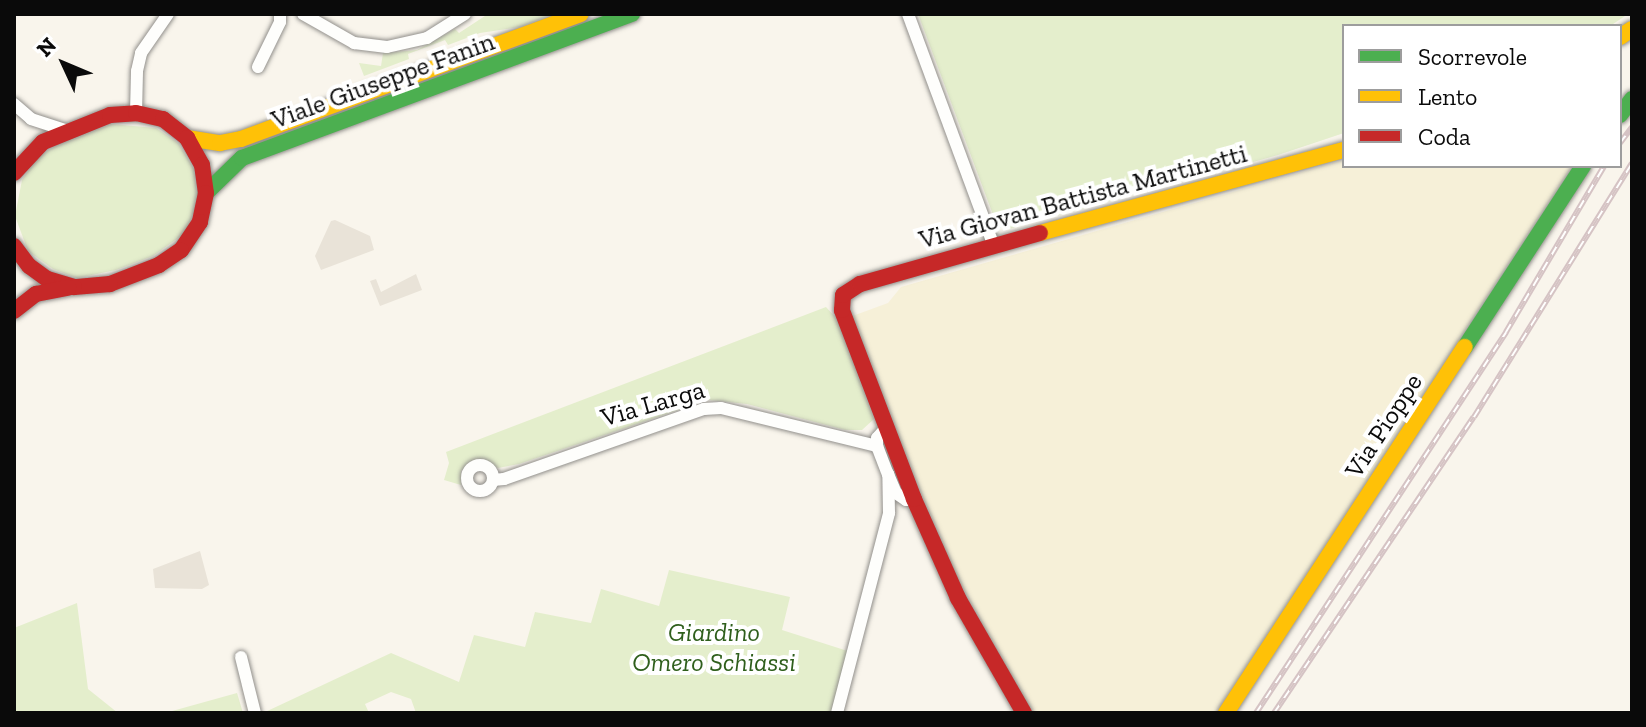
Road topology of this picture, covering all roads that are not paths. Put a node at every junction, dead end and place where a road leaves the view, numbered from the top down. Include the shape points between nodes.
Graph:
1 (168, 14) edge
2 (280, 14) edge
3 (303, 14) edge
4 (465, 14) edge
5 (581, 14) edge
6 (632, 14) edge
7 (908, 14) edge
8 (258, 67) dead end
9 (14, 104) edge
10 (136, 113) junction
11 (68, 131) junction
12 (187, 138) junction
13 (1342, 151) edge
14 (1582, 168) edge
15 (14, 173) edge
16 (206, 193) junction
17 (14, 246) edge
18 (994, 247) junction
19 (74, 287) junction
20 (14, 311) edge
21 (886, 428) junction
22 (877, 446) junction
23 (888, 474) junction
24 (493, 480) dead end
25 (914, 499) junction
26 (241, 657) dead end
27 (255, 713) edge
28 (837, 713) edge
29 (1024, 713) edge
30 (1226, 713) edge

1 - 10 street via 141,53
2 - 8 street
3 - 4 street via 354,43 387,47 427,38
5 - 12 street, Viale Giuseppe Fanin via 241,139 220,143
6 - 16 street, Viale Giuseppe Fanin via 242,158
7 - 18 street
9 - 11 street via 38,123
10 - 11 street via 110,115
10 - 12 street via 163,119
11 - 15 street via 30,152
12 - 16 street via 202,165
13 - 18 street, Via Giovan Battista Martinetti
14 - 30 street, Via Pioppe
16 - 19 street via 193,236 170,258 110,284
17 - 19 street via 38,274
18 - 21 street, Via Giovan Battista Martinetti via 846,292 841,302
19 - 20 street via 36,294
21 - 22 street
21 - 25 street
22 - 23 street
22 - 24 street, Via Larga via 721,408 704,409
23 - 25 street via 896,493
23 - 28 street via 889,513
25 - 29 street via 958,598
26 - 27 street

